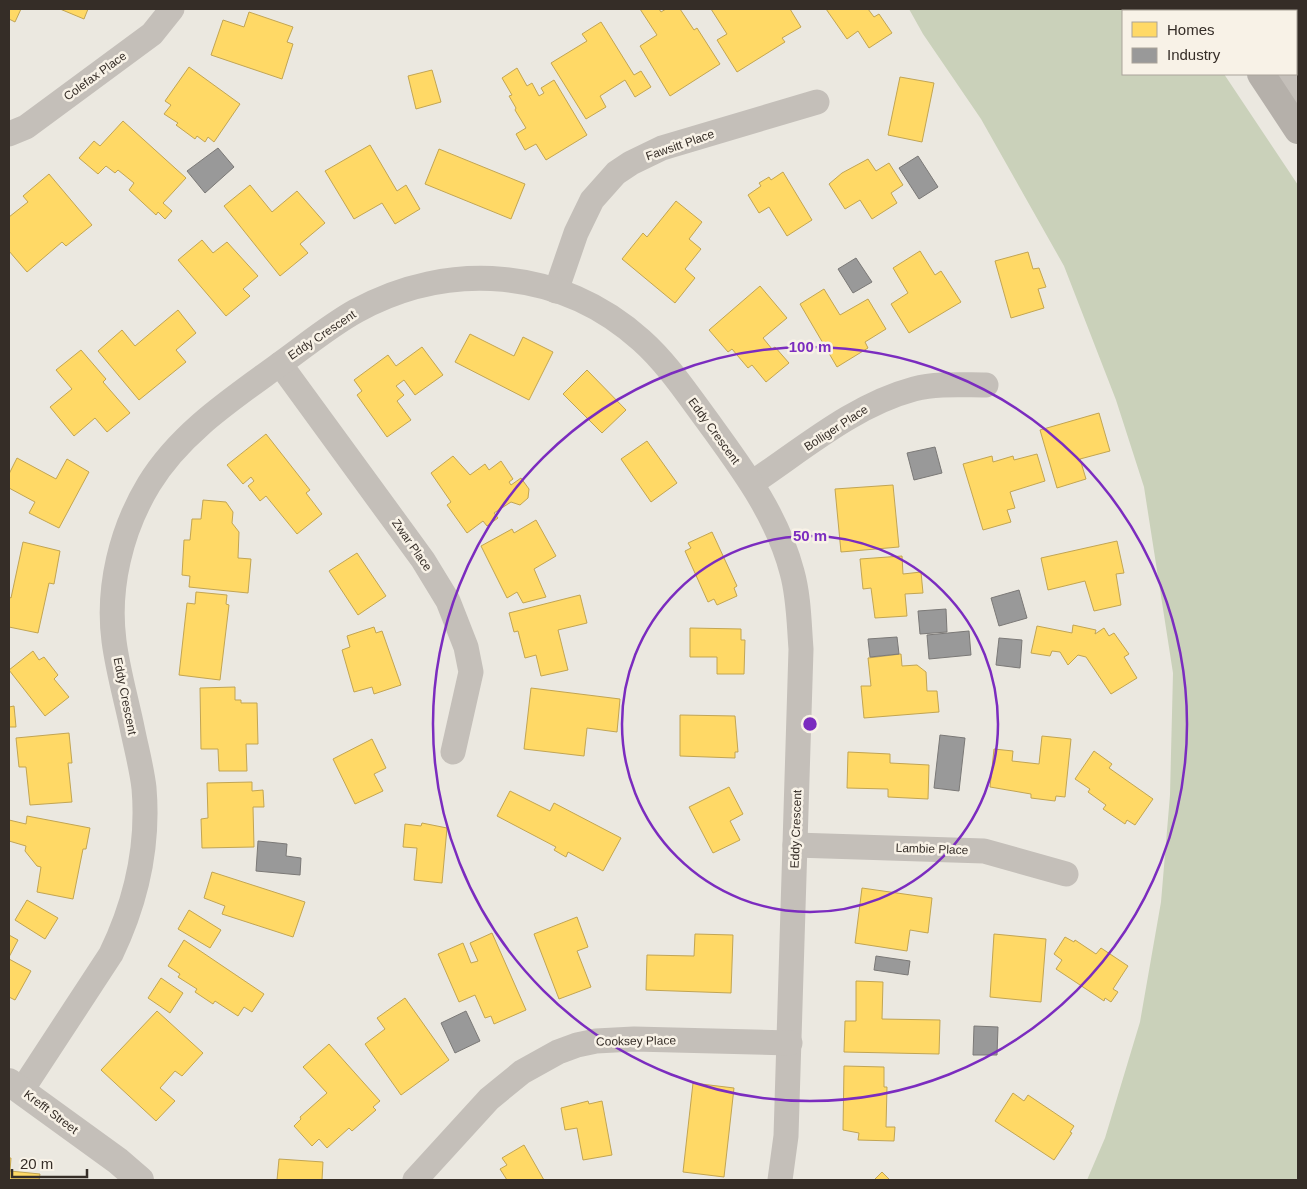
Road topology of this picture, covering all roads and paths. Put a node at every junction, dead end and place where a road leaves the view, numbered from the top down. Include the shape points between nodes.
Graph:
1 (172, 9) edge
2 (1262, 75) edge
3 (1284, 75) edge
4 (817, 102) dead end
5 (1298, 122) edge
6 (1298, 130) edge
7 (9, 134) edge
8 (556, 291) junction
9 (280, 364) junction
10 (986, 384) dead end
11 (752, 483) junction
12 (453, 752) dead end
13 (795, 845) junction
14 (1066, 874) dead end
15 (790, 1043) junction
16 (16, 1086) edge
17 (140, 1180) edge
18 (415, 1180) edge
19 (780, 1180) edge

1 - 7 street, Colefax Place via 152,34 26,127
2 - 6 main road
3 - 5 street
4 - 8 street, Fawsitt Place via 662,148 624,168 592,200 576,233
8 - 9 street, Eddy Crescent via 514,279 468,277 399,291 354,312
8 - 11 street, Eddy Crescent via 602,311 642,340 675,378
9 - 12 street, Zwar Place via 424,560 448,601 466,647 471,672
9 - 16 street, Eddy Crescent via 212,414 178,446 149,484 128,527 115,572 114,631 144,786 145,834 138,883 111,954
10 - 11 street, Bolliger Place via 913,389 871,405
11 - 13 street, Eddy Crescent via 776,525 797,597 801,650
13 - 14 street, Lambie Place via 984,851
13 - 15 street, Eddy Crescent
15 - 18 street, Cooksey Place via 634,1039 577,1045 558,1052 515,1078 489,1100
15 - 19 street, Eddy Crescent via 786,1136
16 - 17 street, Krefft Street

